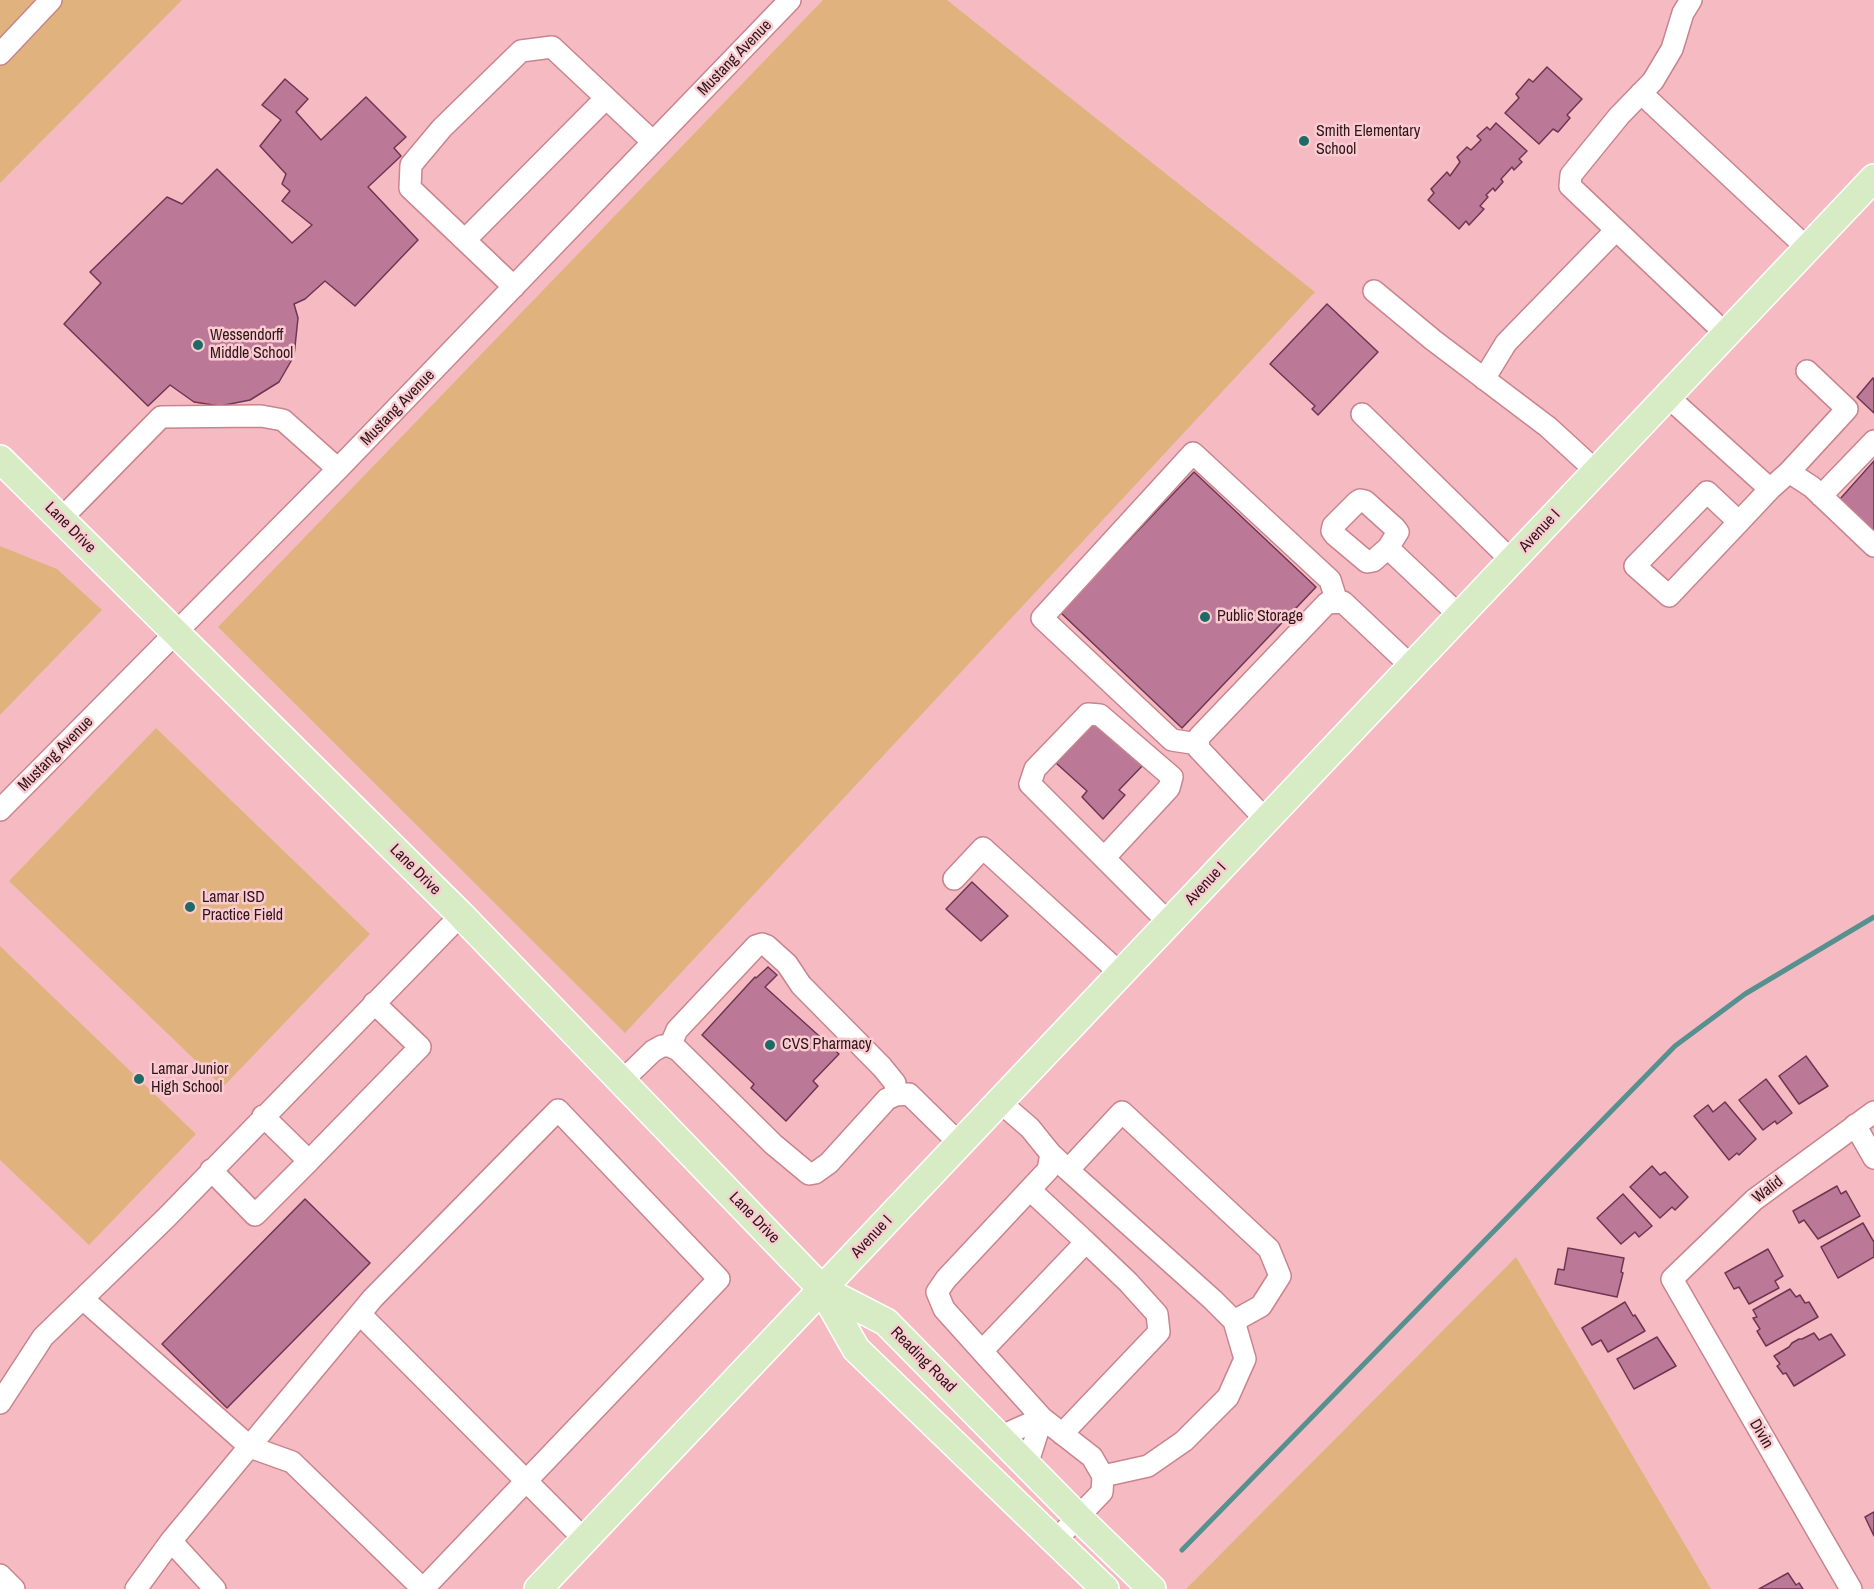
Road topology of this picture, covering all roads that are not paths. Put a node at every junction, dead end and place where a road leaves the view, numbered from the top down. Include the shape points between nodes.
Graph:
1 (51, 0) edge
2 (790, 0) edge
3 (1691, 0) edge
4 (0, 54) edge
5 (1641, 93) junction
6 (606, 98) junction
7 (653, 142) junction
8 (1874, 178) edge
9 (1616, 230) junction
10 (465, 240) junction
11 (1807, 248) junction
12 (514, 287) junction
13 (1374, 291) dead end
14 (1726, 334) junction
15 (1807, 371) dead end
16 (1484, 379) junction
17 (1667, 396) junction
18 (1362, 414) dead end
19 (1874, 441) edge
20 (0, 459) edge
21 (339, 469) junction
22 (1596, 471) junction
23 (1789, 472) junction
24 (1770, 489) junction
25 (1821, 496) junction
26 (61, 519) junction
27 (1739, 522) junction
28 (1874, 546) edge
29 (1388, 548) dead end
30 (1512, 561) junction
31 (1337, 602) junction
32 (1460, 616) junction
33 (176, 633) junction
34 (1412, 667) junction
35 (1198, 744) junction
36 (0, 810) edge
37 (1266, 820) junction
38 (1104, 858) junction
39 (954, 879) dead end
40 (461, 915) junction
41 (1169, 923) junction
42 (1121, 974) junction
43 (375, 1003) junction
44 (670, 1046) junction
45 (622, 1082) junction
46 (896, 1095) junction
47 (1000, 1102) junction
48 (1874, 1112) edge
49 (263, 1116) junction
50 (1855, 1125) junction
51 (960, 1144) junction
52 (1051, 1154) junction
53 (1874, 1158) edge
54 (309, 1161) junction
55 (211, 1170) junction
56 (1068, 1170) junction
57 (1030, 1190) junction
58 (1086, 1242) junction
59 (1672, 1279) joint
60 (822, 1289) junction
61 (83, 1299) junction
62 (360, 1314) junction
63 (1234, 1321) junction
64 (982, 1351) junction
65 (0, 1403) edge
66 (1042, 1418) junction
67 (1062, 1434) junction
68 (999, 1437) junction
69 (250, 1447) junction
70 (1027, 1465) junction
71 (1103, 1476) junction
72 (526, 1482) junction
73 (1078, 1517) junction
74 (585, 1540) junction
75 (171, 1541) junction
76 (1055, 1541) junction
77 (0, 1575) edge
78 (14, 1589) edge
79 (136, 1589) edge
80 (215, 1589) edge
81 (423, 1589) edge
82 (538, 1589) edge
83 (1105, 1589) edge
84 (1152, 1589) edge
85 (1851, 1589) edge

1 - 4 street
2 - 7 street, Mustang Avenue
3 - 5 street via 1672,49
5 - 9 street via 1571,175 1570,186
5 - 11 street
6 - 7 street
6 - 10 street
6 - 10 street via 552,47 521,51 442,128 411,165 410,188
7 - 12 street, Mustang Avenue
8 - 11 main road, Avenue I
9 - 14 street
9 - 16 street via 1506,343
10 - 12 street
11 - 14 main road, Avenue I
12 - 21 street, Mustang Avenue
13 - 16 street
14 - 17 main road, Avenue I
15 - 23 street via 1846,409
16 - 22 street via 1548,427
17 - 22 main road, Avenue I
17 - 24 street
18 - 30 street
19 - 25 street
20 - 26 main road, Lane Drive
21 - 26 street via 283,420 261,416 162,417
21 - 33 street, Mustang Avenue
22 - 30 main road, Avenue I
23 - 24 street
23 - 25 street
24 - 27 street
25 - 28 street
26 - 33 main road, Lane Drive
27 - 27 street via 1669,597 1635,566 1707,492
29 - 32 street
30 - 32 main road, Avenue I
31 - 34 street via 1343,602
31 - 35 street via 1327,603 1199,737
31 - 35 street via 1330,580 1193,453 1042,618 1172,740
32 - 34 main road, Avenue I
33 - 36 street, Mustang Avenue
33 - 40 main road, Lane Drive
34 - 37 main road, Avenue I
35 - 37 street
37 - 41 main road, Avenue I
38 - 38 street via 1030,784 1035,769 1088,714 1100,715 1172,777 1169,788
38 - 41 street
39 - 42 street via 983,848
40 - 43 street
40 - 45 main road, Lane Drive
41 - 42 main road, Avenue I
42 - 47 main road, Avenue I
43 - 49 street
43 - 54 street via 420,1047
44 - 45 street via 653,1051
44 - 46 street via 809,1174 829,1163 887,1099
44 - 46 street via 676,1030 756,946 767,945 882,1067 895,1083
45 - 60 main road, Lane Drive
46 - 51 street via 909,1094
47 - 51 main road, Avenue I
47 - 52 street via 1030,1128
48 - 50 street, Walid
49 - 54 street
49 - 55 street
50 - 53 street
50 - 59 street, Walid via 1754,1200
51 - 60 main road, Avenue I
52 - 56 street
52 - 57 street via 1048,1170
54 - 55 street via 255,1215
55 - 61 street
56 - 63 street
56 - 63 street via 1122,1112 1269,1249 1280,1276 1261,1306
57 - 58 street
57 - 64 street via 937,1292 944,1309
58 - 64 street
58 - 67 street via 1157,1314 1159,1332
59 - 85 street, Divin
60 - 68 main road, Reading Road via 886,1322
60 - 74 main road, Avenue I
60 - 76 main road via 856,1349
61 - 65 street via 43,1337
61 - 69 street
62 - 69 street
62 - 72 street
62 - 72 street via 558,1110 719,1279
63 - 71 street via 1245,1359 1228,1397 1184,1441 1148,1466
64 - 66 street
66 - 67 street
66 - 68 street
66 - 70 street
67 - 71 street via 1092,1457
68 - 70 main road, Reading Road
69 - 75 street
69 - 81 street via 292,1462
70 - 73 main road, Reading Road
71 - 73 street via 1102,1492
72 - 74 street
72 - 81 street
73 - 76 street
73 - 84 main road, Reading Road
74 - 82 main road, Avenue I
75 - 79 street
75 - 80 street
76 - 83 main road
77 - 78 street

